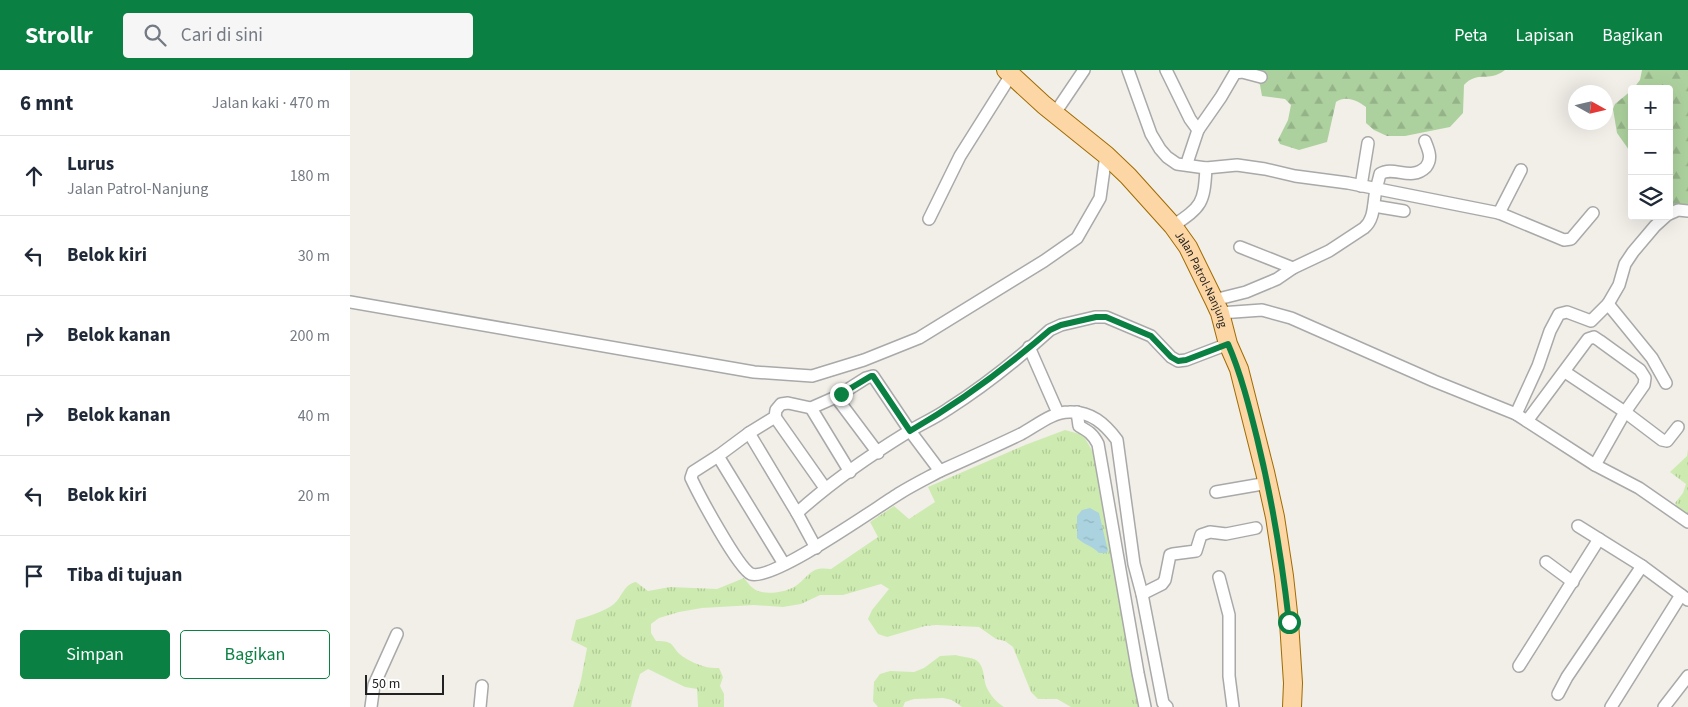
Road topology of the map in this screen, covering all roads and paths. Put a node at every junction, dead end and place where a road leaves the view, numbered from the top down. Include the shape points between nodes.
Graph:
1 (1084, 70) edge
2 (1128, 70) edge
3 (1166, 70) edge
4 (1008, 72) edge
5 (1261, 77) dead end
6 (1055, 113) junction
7 (1198, 130) junction
8 (1425, 141) dead end
9 (1368, 143) dead end
10 (1106, 155) junction
11 (1188, 165) junction
12 (1206, 168) junction
13 (1521, 170) dead end
14 (1361, 186) junction
15 (1376, 189) junction
16 (1374, 206) junction
17 (1404, 212) dead end
18 (1673, 212) edge
19 (1688, 212) edge
20 (1500, 213) junction
21 (1593, 213) dead end
22 (929, 219) dead end
23 (1662, 220) edge
24 (1173, 226) junction
25 (1240, 247) dead end
26 (1292, 268) junction
27 (350, 302) edge
28 (1608, 304) junction
29 (1217, 306) junction
30 (1636, 339) junction
31 (1228, 344) junction
32 (1030, 346) junction
33 (1627, 360) junction
34 (1565, 372) junction
35 (1666, 383) dead end
36 (836, 397) junction
37 (811, 408) junction
38 (1077, 412) junction
39 (1625, 412) junction
40 (1058, 413) junction
41 (1516, 414) junction
42 (775, 417) junction
43 (1527, 421) junction
44 (1678, 427) dead end
45 (910, 431) junction
46 (750, 433) junction
47 (878, 453) junction
48 (718, 456) junction
49 (1595, 465) junction
50 (940, 471) junction
51 (850, 472) junction
52 (1268, 483) junction
53 (825, 488) junction
54 (1216, 492) dead end
55 (797, 513) junction
56 (1688, 522) edge
57 (1578, 526) dead end
58 (1256, 528) dead end
59 (1599, 539) junction
60 (816, 548) junction
61 (1546, 562) dead end
62 (784, 564) junction
63 (1642, 566) junction
64 (1219, 577) dead end
65 (1573, 582) junction
66 (1142, 594) junction
67 (1684, 597) edge
68 (397, 634) dead end
69 (1519, 666) dead end
70 (1688, 676) edge
71 (482, 686) dead end
72 (1558, 694) dead end
73 (371, 707) edge
74 (480, 707) edge
75 (1145, 707) edge
76 (1167, 707) edge
77 (1233, 707) edge
78 (1292, 707) edge
79 (1611, 707) edge
80 (1664, 707) edge

1 - 6 street
2 - 11 street via 1151,134 1160,149 1177,164
3 - 7 street
4 - 6 main road, Jalan Patrol-Nanjung
4 - 22 street via 960,156
5 - 7 street via 1235,73
6 - 10 main road, Jalan Patrol-Nanjung
7 - 11 street
8 - 15 street via 1430,158 1424,168 1411,174 1382,172
9 - 14 street
10 - 24 main road, Jalan Patrol-Nanjung
10 - 27 street via 1100,198 1077,238 1044,262 919,338 812,376 754,372
11 - 12 street
12 - 14 street via 1237,165
12 - 24 street via 1205,192 1199,205
13 - 20 street
14 - 15 street
15 - 16 street
15 - 20 street
16 - 17 street
16 - 26 street via 1369,224 1364,228 1329,251
18 - 19 street
20 - 21 street via 1564,240 1571,239
23 - 28 street via 1625,264 1619,285
24 - 29 main road, Jalan Patrol-Nanjung
25 - 26 street
26 - 29 street via 1277,279
28 - 30 street
28 - 41 street via 1591,321 1567,312 1560,314
29 - 31 main road, Jalan Patrol-Nanjung
29 - 41 street via 1262,310 1291,318 1434,382
30 - 33 street
30 - 35 street via 1652,358
31 - 32 street via 1178,361 1151,336 1117,320 1096,317 1061,325
31 - 52 main road, Jalan Patrol-Nanjung via 1239,369
32 - 40 street
32 - 45 street via 972,392
33 - 34 street via 1594,337
33 - 39 street via 1645,378 1644,385
34 - 39 street
34 - 43 street
36 - 37 street
36 - 45 street via 873,376
36 - 47 street
37 - 42 street via 781,404
37 - 51 street
38 - 40 street
38 - 66 street via 1094,417 1117,440 1134,564
38 - 75 street via 1079,426 1090,432 1098,444
39 - 44 street via 1662,440 1670,438
39 - 49 street
40 - 50 street
41 - 43 street
42 - 46 street
42 - 53 street
43 - 49 street
45 - 47 street
45 - 50 street
46 - 48 street
46 - 55 street
47 - 51 street
48 - 62 street
48 - 62 street via 693,472 691,478 735,556 750,574 757,575
49 - 56 street via 1639,488
50 - 60 street via 901,492
51 - 53 street
52 - 54 street
52 - 78 main road, Jalan Patrol-Nanjung via 1284,576
53 - 55 street
55 - 60 street
57 - 59 street
58 - 66 street via 1201,535 1196,551 1172,554 1162,584
59 - 63 street
59 - 65 street
60 - 62 street
61 - 65 street
63 - 67 street
63 - 72 street
64 - 77 street via 1229,615 1229,676
65 - 69 street
66 - 76 street via 1163,703
67 - 79 street
68 - 73 street via 374,685
70 - 80 street
71 - 74 street

